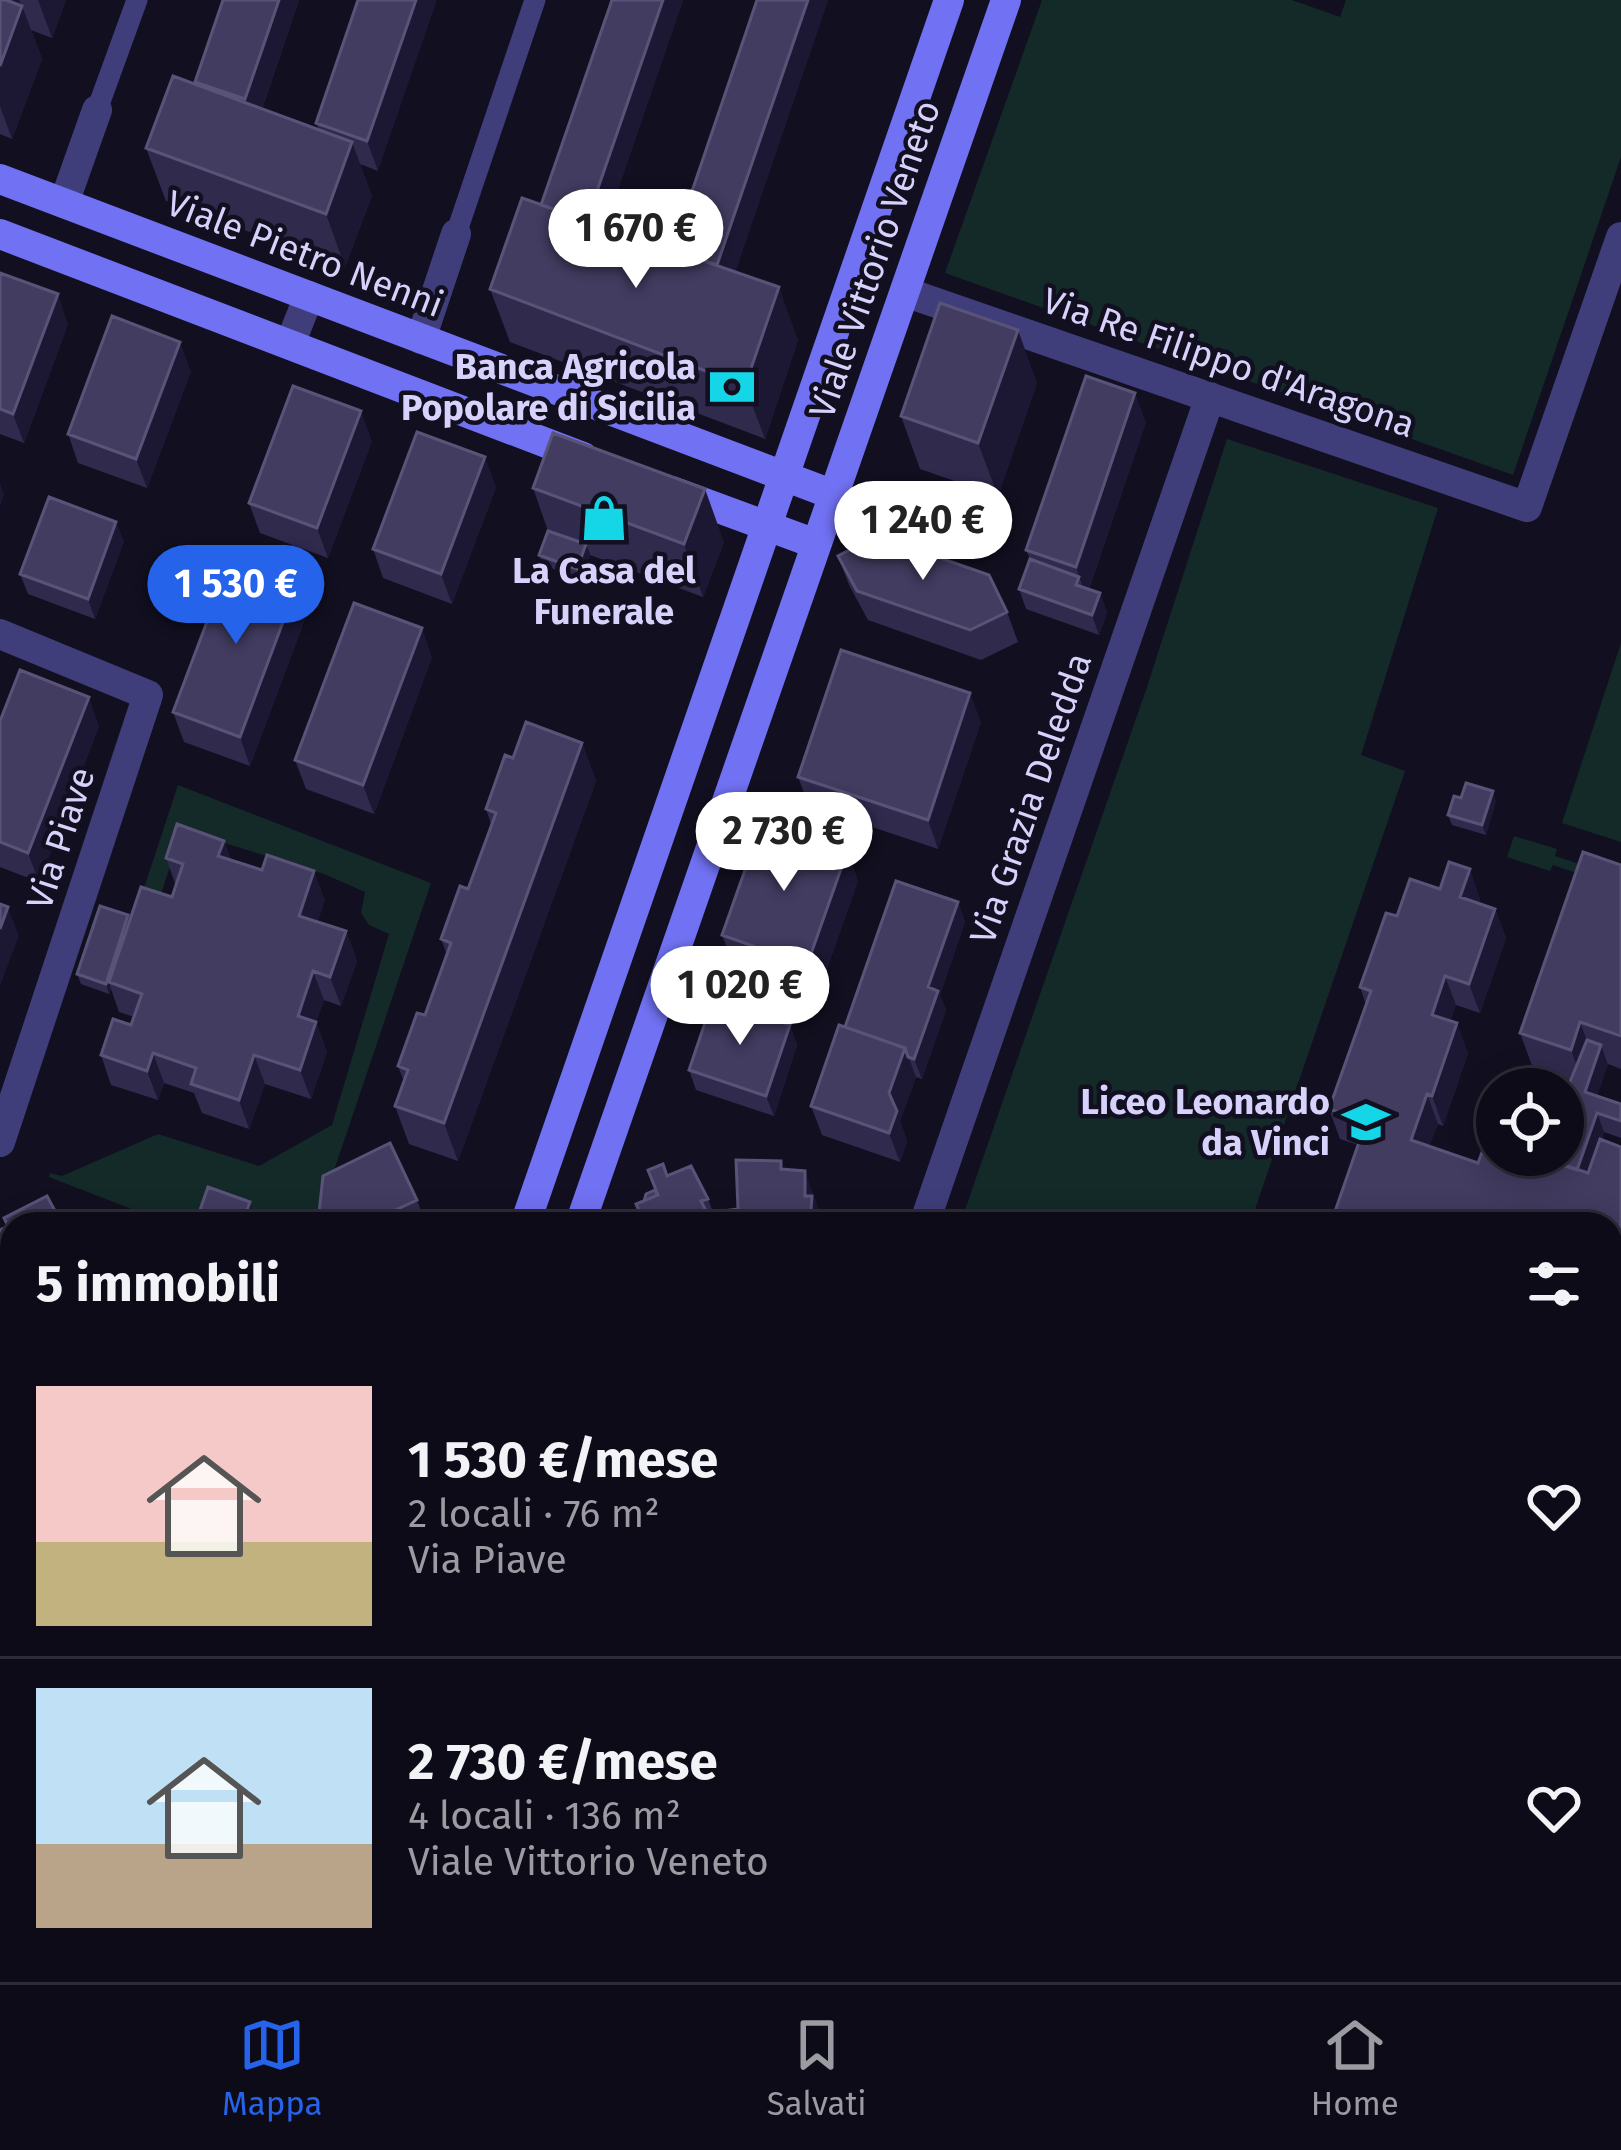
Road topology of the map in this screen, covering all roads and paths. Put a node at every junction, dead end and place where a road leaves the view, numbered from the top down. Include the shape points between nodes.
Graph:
1 (137, 0) edge
2 (535, 0) edge
3 (949, 0) edge
4 (1006, 0) edge
5 (98, 110) joint
6 (0, 178) edge
7 (64, 203) junction
8 (0, 234) edge
9 (456, 234) joint
10 (1621, 237) edge
11 (905, 292) junction
12 (309, 296) junction
13 (421, 339) junction
14 (290, 344) junction
15 (1210, 397) junction
16 (600, 463) edge
17 (785, 477) junction
18 (645, 480) edge
19 (833, 495) junction
20 (767, 526) junction
21 (816, 544) junction
22 (0, 634) edge
23 (0, 1142) edge
24 (529, 1212) edge
25 (584, 1212) edge
26 (928, 1212) edge

1 - 5 lane
2 - 9 lane
3 - 17 street, Viale Vittorio Veneto
4 - 11 street, Viale Vittorio Veneto
5 - 7 street
6 - 7 street, Viale Pietro Nenni
7 - 12 street, Viale Pietro Nenni
8 - 14 street
9 - 13 street
10 - 15 street, Via Re Filippo d'Aragona via 1527,507
11 - 15 street, Via Re Filippo d'Aragona
11 - 19 street, Viale Vittorio Veneto
12 - 13 street, Viale Pietro Nenni
12 - 14 street
13 - 17 street, Viale Pietro Nenni
14 - 16 street
15 - 26 street, Via Grazia Deledda
17 - 19 street, Viale Pietro Nenni
17 - 20 street, Viale Vittorio Veneto
18 - 20 street
19 - 21 street, Viale Vittorio Veneto
20 - 21 street
20 - 24 street, Viale Vittorio Veneto
21 - 25 street, Viale Vittorio Veneto
22 - 23 street, Via Piave via 148,695

